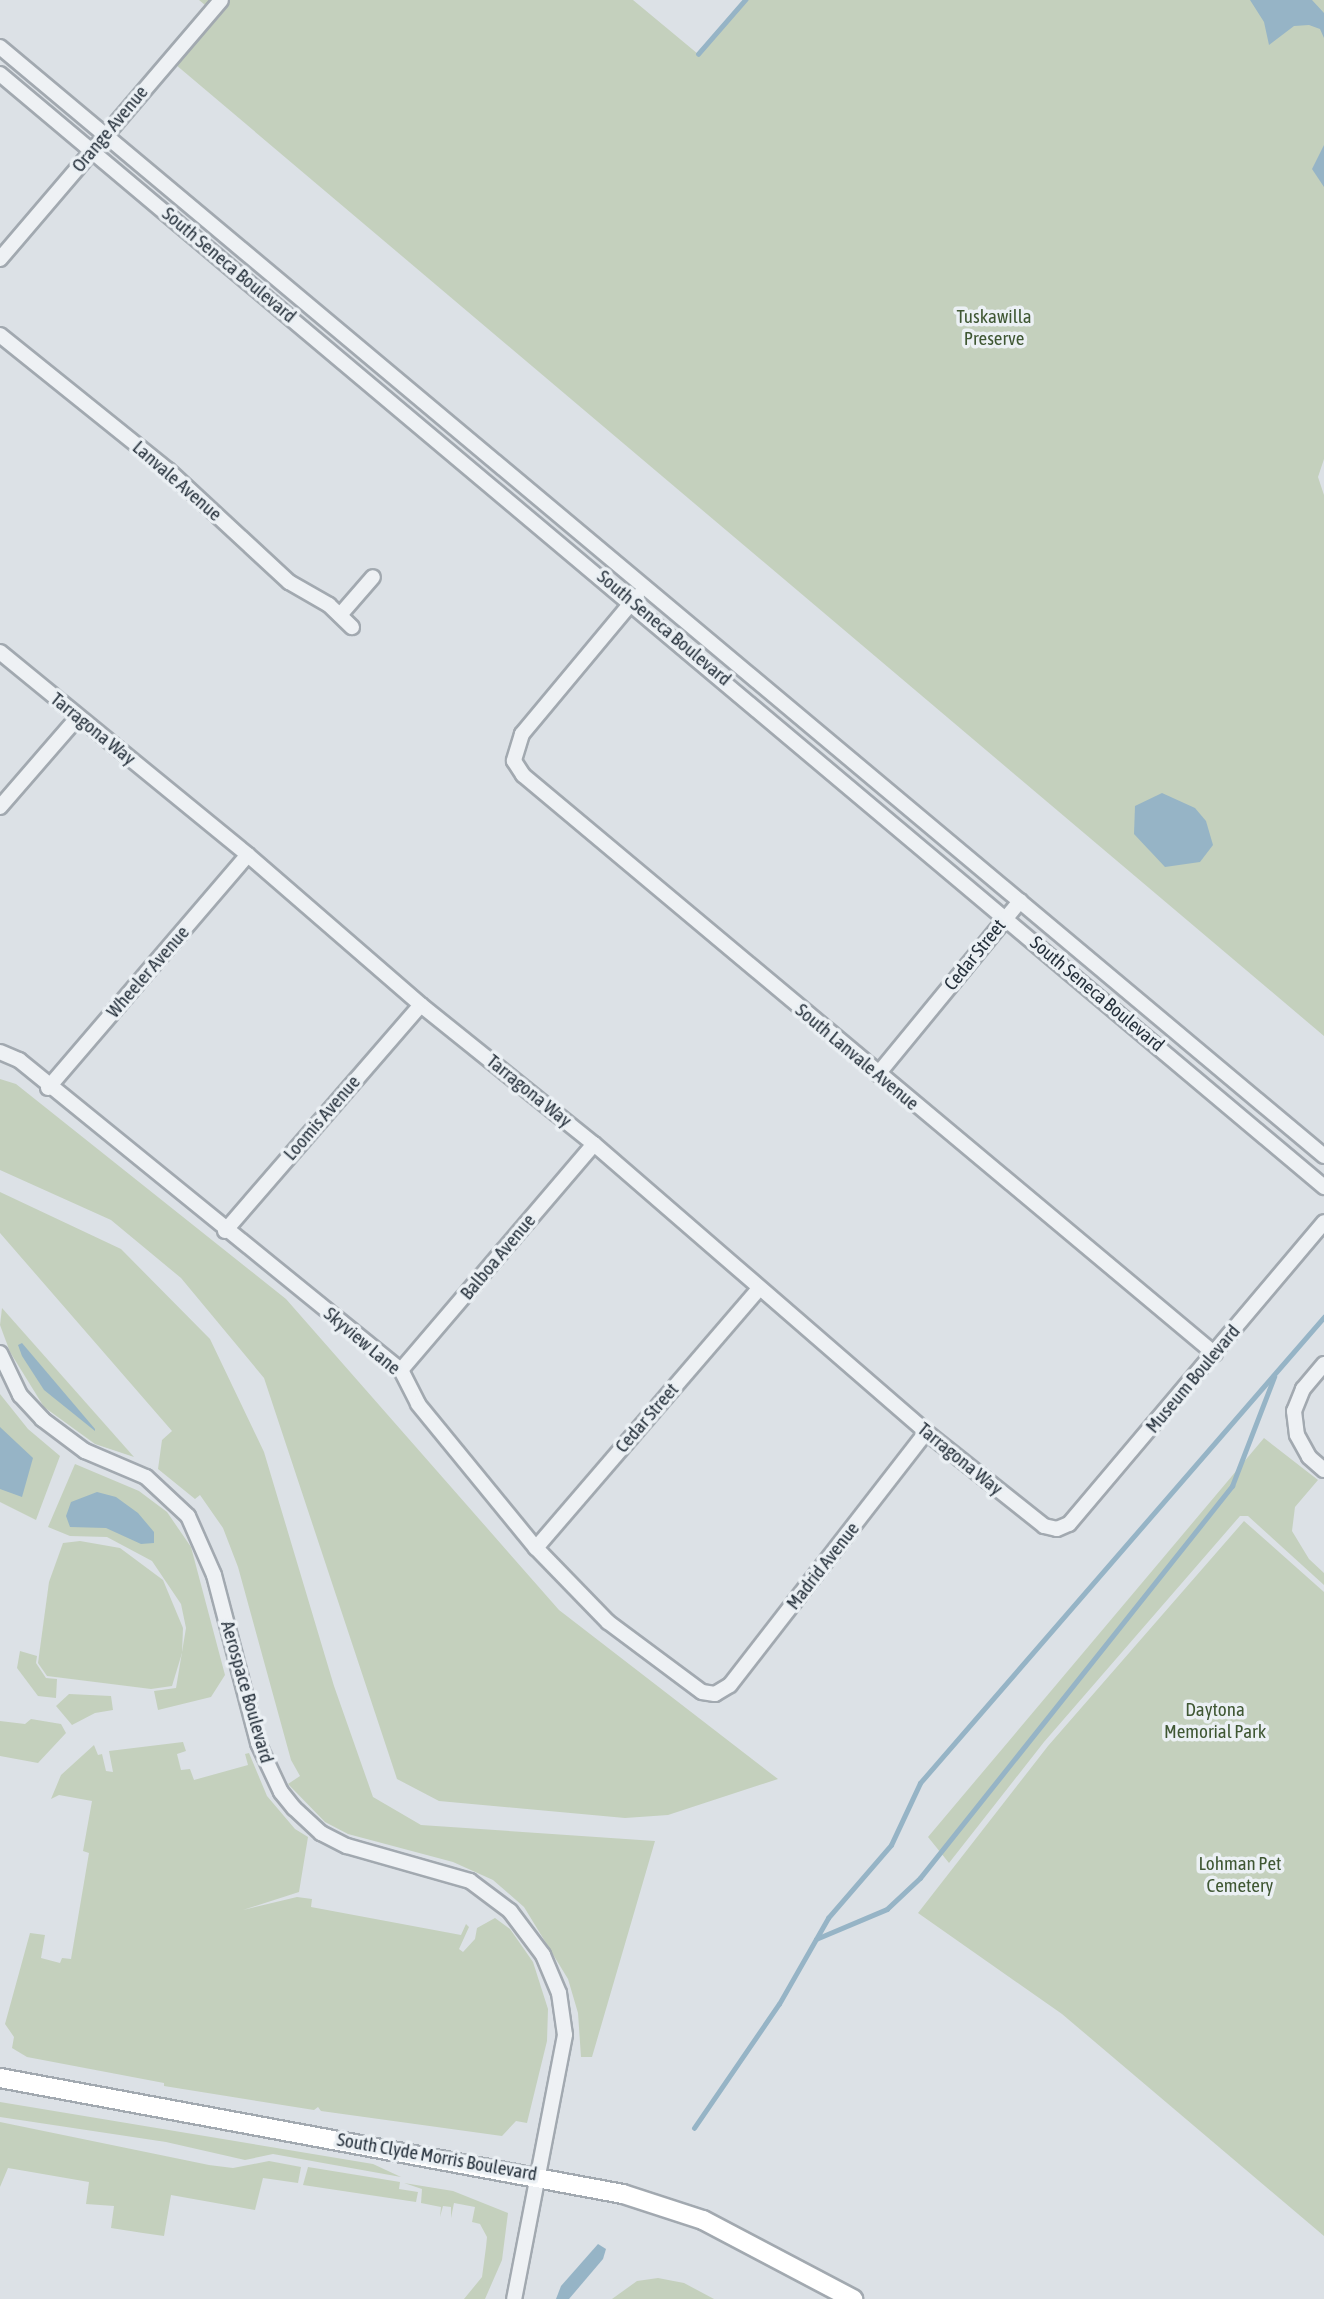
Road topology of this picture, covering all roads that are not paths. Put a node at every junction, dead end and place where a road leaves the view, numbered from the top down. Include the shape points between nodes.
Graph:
1 (220, 0) edge
2 (0, 47) edge
3 (0, 74) edge
4 (104, 134) junction
5 (91, 150) junction
6 (0, 259) edge
7 (288, 288) junction
8 (276, 304) junction
9 (0, 335) edge
10 (480, 449) junction
11 (467, 464) junction
12 (373, 577) dead end
13 (644, 587) junction
14 (632, 601) junction
15 (340, 615) junction
16 (352, 627) dead end
17 (0, 652) edge
18 (79, 718) junction
19 (835, 747) junction
20 (822, 762) junction
21 (0, 807) edge
22 (248, 855) junction
23 (1020, 901) junction
24 (1006, 918) junction
25 (421, 1005) junction
26 (1187, 1041) junction
27 (0, 1052) edge
28 (1174, 1057) junction
29 (878, 1074) junction
30 (48, 1088) junction
31 (594, 1144) junction
32 (1324, 1156) edge
33 (1324, 1187) edge
34 (1324, 1222) edge
35 (225, 1231) junction
36 (759, 1289) junction
37 (0, 1353) edge
38 (1215, 1354) junction
39 (1324, 1364) edge
40 (401, 1370) junction
41 (926, 1432) junction
42 (1324, 1470) edge
43 (1057, 1529) joint
44 (536, 1548) junction
45 (715, 1694) joint
46 (0, 2078) edge
47 (540, 2176) junction
48 (514, 2299) edge
49 (853, 2299) edge

1 - 4 street, Orange Avenue
2 - 4 street, South Seneca Boulevard
3 - 5 street, South Seneca Boulevard
4 - 5 street, Orange Avenue
4 - 7 street, South Seneca Boulevard
5 - 6 street, Orange Avenue
5 - 8 street, South Seneca Boulevard
7 - 8 street
7 - 10 street, South Seneca Boulevard
8 - 11 street, South Seneca Boulevard
9 - 15 street, Lanvale Avenue via 168,470 289,582
10 - 11 street
10 - 13 street, South Seneca Boulevard
11 - 14 street, South Seneca Boulevard
12 - 15 street
13 - 14 street
13 - 19 street, South Seneca Boulevard
14 - 20 street, South Seneca Boulevard
14 - 29 street, South Lanvale Avenue via 522,734 514,761 523,775
15 - 16 street, Lanvale Avenue
17 - 18 street, Tarragona Way
18 - 21 street
18 - 22 street, Tarragona Way
19 - 20 street
19 - 23 street, South Seneca Boulevard
20 - 24 street, South Seneca Boulevard
22 - 25 street, Tarragona Way
22 - 30 street, Wheeler Avenue
23 - 24 street, Cedar Street
23 - 26 street, South Seneca Boulevard
24 - 28 street, South Seneca Boulevard
24 - 29 street, Cedar Street
25 - 31 street, Tarragona Way
25 - 35 street, Loomis Avenue
26 - 28 street
26 - 32 street, South Seneca Boulevard
27 - 30 street, Skyview Lane via 19,1060
28 - 33 street, South Seneca Boulevard
29 - 38 street, South Lanvale Avenue
30 - 35 street, Skyview Lane
31 - 36 street, Tarragona Way
31 - 40 street, Balboa Avenue
34 - 38 street, Museum Boulevard
35 - 40 street, Skyview Lane
36 - 41 street, Tarragona Way
36 - 44 street, Cedar Street
37 - 47 street, Aerospace Boulevard via 20,1395 42,1419 85,1451 146,1477 188,1516 215,1575 258,1743 281,1792 294,1808 321,1833 347,1846 470,1881 510,1911 532,1937 556,1981 565,2035
38 - 43 street, Museum Boulevard via 1069,1524
39 - 42 street via 1303,1389 1294,1411 1297,1435 1309,1457
40 - 44 street, Skyview Lane via 418,1404
41 - 43 street, Tarragona Way via 1044,1526
41 - 45 street, Madrid Avenue via 730,1685
44 - 45 street, Skyview Lane via 608,1622 702,1692
46 - 47 main road, South Clyde Morris Boulevard
47 - 48 street, Aerospace Boulevard
47 - 49 main road, South Clyde Morris Boulevard via 624,2194 703,2220

